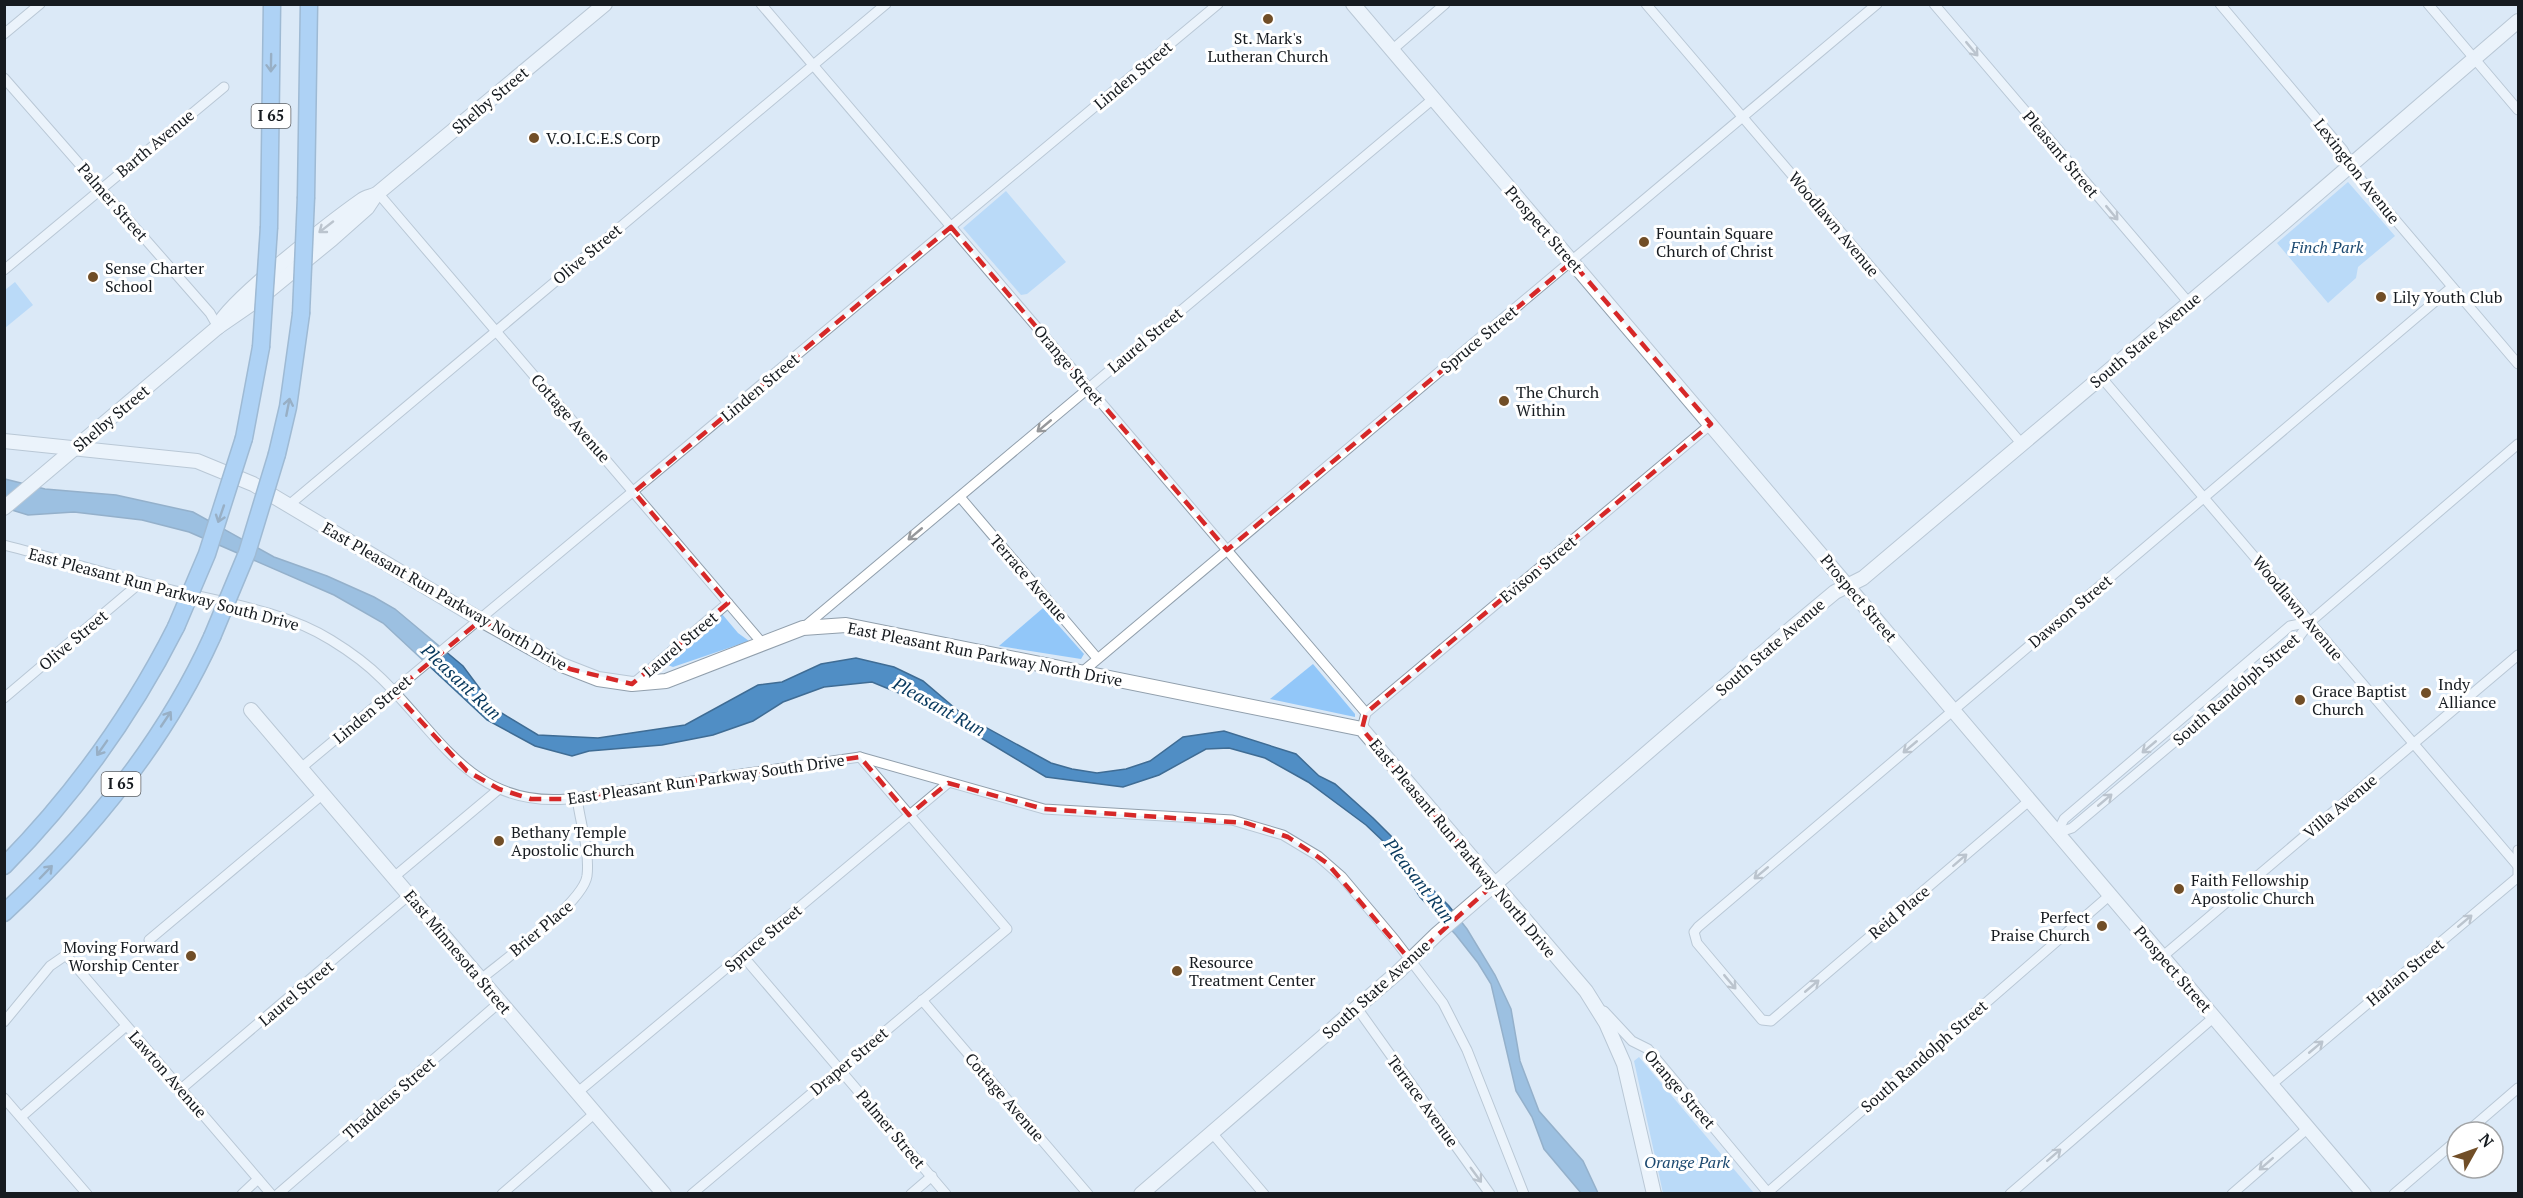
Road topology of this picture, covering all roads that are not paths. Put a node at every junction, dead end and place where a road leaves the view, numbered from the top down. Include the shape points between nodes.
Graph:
1 (40, 4) edge
2 (272, 4) edge
3 (309, 4) edge
4 (320, 4) edge
5 (605, 4) edge
6 (761, 4) edge
7 (886, 4) edge
8 (1218, 4) edge
9 (1353, 4) edge
10 (1445, 4) edge
11 (1646, 4) edge
12 (1877, 4) edge
13 (1934, 4) edge
14 (2220, 4) edge
15 (2428, 4) edge
16 (2518, 21) edge
17 (4, 34) edge
18 (1392, 50) junction
19 (2474, 58) junction
20 (813, 65) junction
21 (4, 78) edge
22 (224, 87) dead end
23 (1433, 99) junction
24 (2518, 110) edge
25 (1743, 118) junction
26 (306, 146) junction
27 (2350, 163) junction
28 (102, 189) junction
29 (376, 194) junction
30 (951, 227) junction
31 (1572, 262) junction
32 (4, 270) edge
33 (2452, 287) junction
34 (2188, 303) junction
35 (218, 327) junction
36 (496, 331) junction
37 (2518, 364) edge
38 (2101, 377) junction
39 (1089, 388) junction
40 (1711, 424) junction
41 (4, 441) edge
42 (2021, 443) junction
43 (2518, 444) edge
44 (76, 448) junction
45 (634, 492) junction
46 (960, 497) junction
47 (2204, 498) junction
48 (289, 505) junction
49 (4, 508) edge
50 (4, 544) edge
51 (1227, 550) junction
52 (141, 582) junction
53 (1848, 585) junction
54 (728, 603) junction
55 (481, 620) junction
56 (2310, 622) junction
57 (802, 628) junction
58 (763, 644) junction
59 (2518, 656) edge
60 (1097, 658) junction
61 (1081, 673) junction
62 (632, 684) junction
63 (393, 692) junction
64 (4, 698) edge
65 (1954, 709) junction
66 (251, 710) dead end
67 (1366, 713) junction
68 (1362, 729) junction
69 (2413, 744) junction
70 (860, 757) junction
71 (301, 768) junction
72 (948, 783) junction
73 (499, 789) junction
74 (323, 794) junction
75 (577, 798) junction
76 (2030, 800) junction
77 (909, 815) junction
78 (2057, 832) junction
79 (2518, 850) edge
80 (4, 866) edge
81 (2518, 866) edge
82 (394, 877) junction
83 (1494, 884) junction
84 (409, 895) junction
85 (2110, 895) junction
86 (4, 913) edge
87 (149, 940) dead end
88 (742, 955) junction
89 (2162, 957) junction
90 (1410, 960) junction
91 (481, 979) junction
92 (1586, 992) junction
93 (922, 1000) junction
94 (500, 1002) junction
95 (1357, 1008) junction
96 (2214, 1017) junction
97 (4, 1022) edge
98 (1766, 1022) joint
99 (126, 1026) junction
100 (840, 1069) junction
101 (2271, 1085) junction
102 (2518, 1088) edge
103 (181, 1089) junction
104 (578, 1092) junction
105 (4, 1098) edge
106 (595, 1113) junction
107 (21, 1117) junction
108 (2481, 1120) edge
109 (2308, 1128) junction
110 (1212, 1133) junction
111 (2445, 1150) edge
112 (932, 1176) junction
113 (258, 1179) junction
114 (1768, 1193) edge
115 (87, 1194) edge
116 (242, 1194) edge
117 (271, 1194) edge
118 (278, 1194) edge
119 (502, 1194) edge
120 (664, 1194) edge
121 (692, 1194) edge
122 (911, 1194) edge
123 (946, 1194) edge
124 (1088, 1194) edge
125 (1141, 1194) edge
126 (1264, 1194) edge
127 (1490, 1194) edge
128 (1524, 1194) edge
129 (1654, 1194) edge
130 (2010, 1194) edge
131 (2232, 1194) edge
132 (2364, 1194) edge
133 (2394, 1194) edge

1 - 17 street
2 -> 80 highway, I 65, bridge via 269,227 261,347 244,438 207,554 150,676 93,762
3 - 26 highway, I 65
4 - 26 highway
5 - 29 street, Shelby Street
6 - 20 street, Orange Street
7 - 20 street, Olive Street
8 - 30 street, Linden Street
9 - 18 street, Prospect Street
10 - 18 street
11 - 25 street, Woodlawn Avenue
12 - 25 street, Spruce Street
13 -> 34 street, Pleasant Street
14 - 27 street, Lexington Avenue
15 - 19 street
16 - 19 street, South State Avenue
18 - 23 street, Prospect Street
19 - 24 street
19 - 27 street, South State Avenue
20 - 30 street, Orange Street
20 - 36 street, Olive Street
21 - 28 street, Palmer Street
22 - 28 street, Barth Avenue
23 - 31 street, Prospect Street
23 - 39 street, Laurel Street
25 - 31 street, Spruce Street
25 - 42 street, Woodlawn Avenue
86 -> 26 highway, I 65, bridge via 115,794 174,707 212,637 256,528 288,407 301,314
27 - 33 street, Lexington Avenue
27 - 34 street, South State Avenue
28 - 32 street, Barth Avenue
28 - 35 street, Palmer Street
29 - 35 street, Shelby Street via 372,203 332,239
29 - 36 street, Cottage Avenue
30 - 39 street, Orange Street
30 - 45 street, Linden Street
31 - 40 street, Prospect Street
31 - 51 street, Spruce Street
33 - 37 street, Lexington Avenue
33 - 47 street, Dawson Street
34 - 38 street, South State Avenue
35 - 44 street, Shelby Street
36 - 45 street, Cottage Avenue
36 - 48 street, Olive Street
38 - 42 street, South State Avenue
38 - 47 street, Woodlawn Avenue
39 -> 46 street, Laurel Street
39 - 51 street, Orange Street
40 - 53 street, Prospect Street
40 - 67 street, Evison Street
41 - 44 street, East Pleasant Run Parkway North Drive
42 - 53 street, South State Avenue via 1863,578
43 - 56 street, South Randolph Street
44 - 48 street, East Pleasant Run Parkway North Drive via 205,463 242,478
44 - 49 street, Shelby Street
45 - 54 street, Cottage Avenue
45 - 55 street, Linden Street
46 -> 57 street, Laurel Street
46 - 60 street, Terrace Avenue
47 - 56 street, Woodlawn Avenue
47 - 65 street, Dawson Street
48 - 55 street, East Pleasant Run Parkway North Drive
50 - 52 street, East Pleasant Run Parkway South Drive
51 - 60 street, Spruce Street
51 - 67 street, Orange Street
52 - 63 street, East Pleasant Run Parkway South Drive via 227,603 311,630 358,659
52 - 64 street, Olive Street
53 - 65 street, Prospect Street
53 - 83 street, South State Avenue via 1794,626
54 - 58 street, Cottage Avenue
54 - 62 street, Laurel Street
55 - 62 street, East Pleasant Run Parkway North Drive via 570,669 598,679
55 - 63 street, Linden Street
56 - 69 street, Woodlawn Avenue
56 - 78 street, South Randolph Street via 2299,637 2072,828
57 - 58 street, East Pleasant Run Parkway North Drive
57 - 61 street, East Pleasant Run Parkway North Drive via 861,627
58 - 62 street, East Pleasant Run Parkway North Drive via 681,677
59 - 69 street, Villa Avenue
60 - 61 street, Spruce Street
61 - 68 street, East Pleasant Run Parkway North Drive
63 - 71 street, Linden Street
63 - 73 street, East Pleasant Run Parkway South Drive via 454,760
65 - 76 street, Prospect Street
65 -> 98 street, Dawson Street via 1694,932
66 - 71 street, East Minnesota Street
67 - 68 street
68 - 83 street, East Pleasant Run Parkway North Drive
69 - 81 street, Woodlawn Avenue
69 - 89 street, Villa Avenue
70 - 72 street, East Pleasant Run Parkway South Drive
70 - 75 street, East Pleasant Run Parkway South Drive
70 - 77 street
71 - 74 street, East Minnesota Street
72 - 77 street, Spruce Street
72 - 90 street, East Pleasant Run Parkway South Drive via 1044,809 1232,820 1274,831 1338,873
73 - 75 street, East Pleasant Run Parkway South Drive via 537,799
73 - 82 street
74 - 82 street, East Minnesota Street
74 - 87 street
75 - 91 street, Brier Place via 587,866 584,885 571,904
76 - 78 street, Prospect Street
98 -> 76 street, Reid Place
77 - 88 street, Spruce Street
77 - 93 street, Draper Street via 1007,929
78 - 85 street, Prospect Street
79 - 81 street
101 -> 81 street, Harlan Street via 2518,877
82 - 84 street, East Minnesota Street
83 - 90 street, South State Avenue
83 - 92 street, East Pleasant Run Parkway North Drive
84 - 91 street, East Minnesota Street
84 - 103 street, Laurel Street
85 - 89 street, Prospect Street
85 - 114 street, South Randolph Street
88 - 100 street, Palmer Street
88 - 104 street, Spruce Street
89 - 96 street, Prospect Street
90 - 95 street, South State Avenue
90 - 128 street, East Pleasant Run Parkway South Drive via 1457,1028
91 - 94 street, East Minnesota Street
92 - 114 street, Orange Street via 1632,1041 1648,1049
92 - 129 street, East Pleasant Run Parkway North Drive via 1606,1023 1624,1064
93 - 100 street, Draper Street
93 - 124 street, Cottage Avenue
94 - 104 street, East Minnesota Street
94 - 118 street, Thaddeus Street
95 - 110 street, South State Avenue
95 -> 127 street, Terrace Avenue
96 - 101 street, Prospect Street
130 -> 96 street
97 - 99 street, Lawton Avenue via 50,966 66,956
99 - 103 street, Lawton Avenue
99 - 107 street
100 - 112 street, Palmer Street
100 - 121 street, Draper Street
101 - 109 street, Prospect Street
102 - 108 street
103 - 113 street, Lawton Avenue
104 - 106 street, East Minnesota Street
105 - 107 street
106 - 119 street
106 - 120 street, East Minnesota Street
107 - 115 street
109 -> 131 street
109 - 132 street, Prospect Street
110 - 125 street, South State Avenue
110 - 126 street
111 - 133 street
112 - 122 street
112 - 123 street, Palmer Street
113 - 116 street
113 - 117 street, Lawton Avenue

